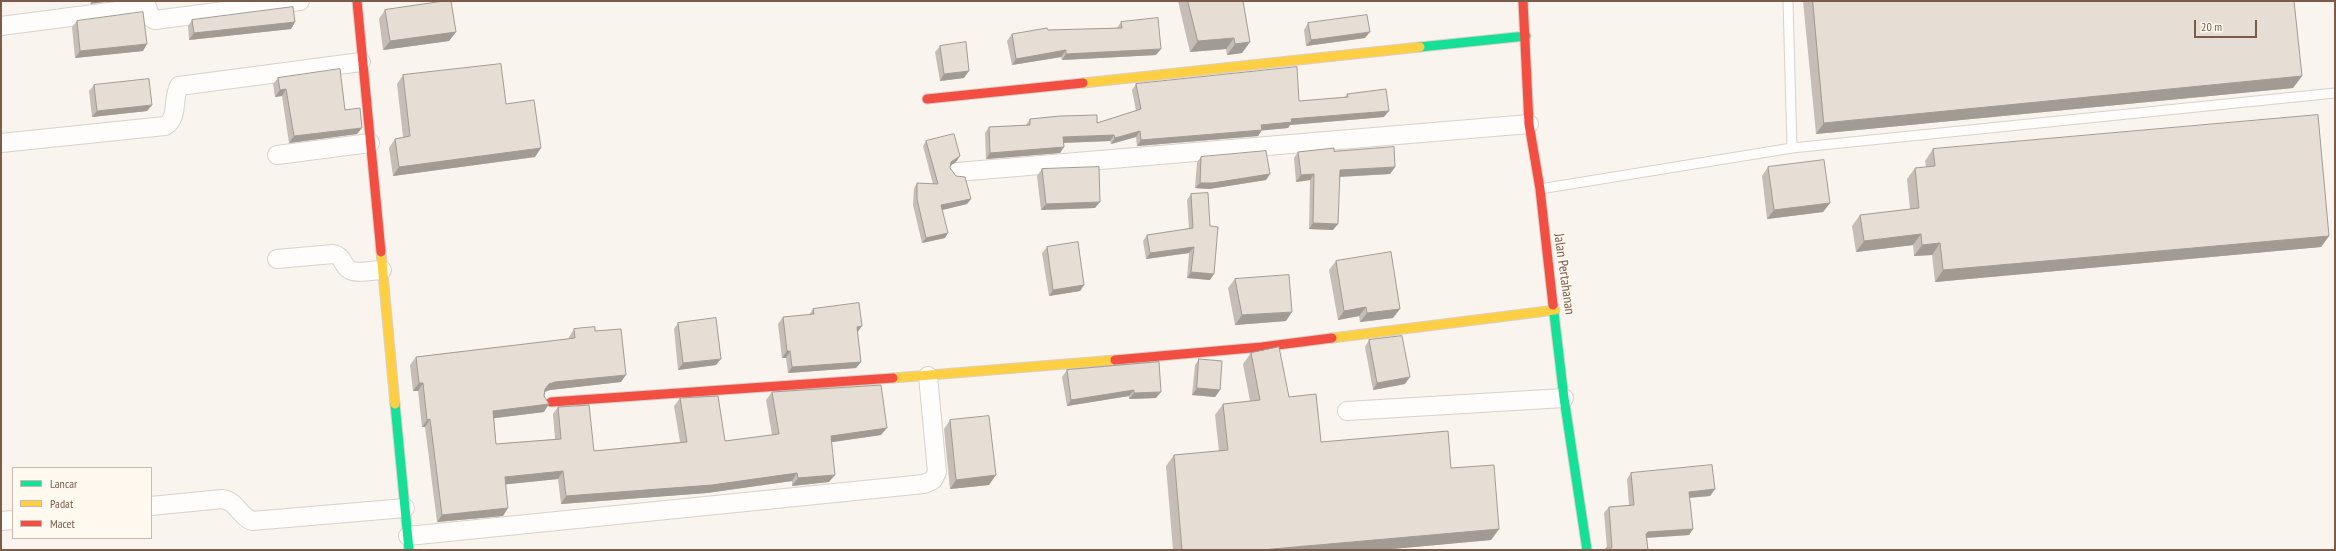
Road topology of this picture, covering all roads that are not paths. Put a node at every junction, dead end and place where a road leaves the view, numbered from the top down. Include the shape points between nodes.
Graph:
1 (300, 1) edge
2 (357, 1) edge
3 (1523, 1) edge
4 (1788, 1) edge
5 (1, 26) edge
6 (1526, 36) junction
7 (361, 62) junction
8 (2335, 93) edge
9 (927, 99) dead end
10 (1529, 124) junction
11 (1, 143) edge
12 (370, 143) junction
13 (1792, 148) junction
14 (277, 155) dead end
15 (957, 172) dead end
16 (1540, 189) junction
17 (277, 259) dead end
18 (382, 270) junction
19 (1555, 310) junction
20 (928, 376) junction
21 (1564, 398) junction
22 (551, 402) dead end
23 (1347, 412) dead end
24 (152, 506) edge
25 (405, 508) junction
26 (12, 520) edge
27 (1, 521) edge
28 (408, 543) edge
29 (1587, 550) edge

1 - 5 street via 155,20 151,18 147,7
2 - 7 street
3 - 6 street, Jalan Pertahanan
4 - 13 lane
6 - 9 street
6 - 10 street, Jalan Pertahanan
7 - 11 street via 179,86 175,96 173,117 170,123 164,126
7 - 12 street
8 - 13 lane
10 - 15 street
10 - 16 street, Jalan Pertahanan
12 - 14 street
12 - 18 street
13 - 16 lane
16 - 19 street, Jalan Pertahanan
17 - 18 street via 333,254 339,256 353,271
18 - 25 street
19 - 20 street via 1262,347
19 - 21 street, Jalan Pertahanan
20 - 22 street
20 - 28 street via 937,472 933,480 924,484
21 - 23 street
21 - 29 street, Jalan Pertahanan
24 - 25 street via 222,498 232,502 247,519 252,520
25 - 28 street
26 - 27 street

